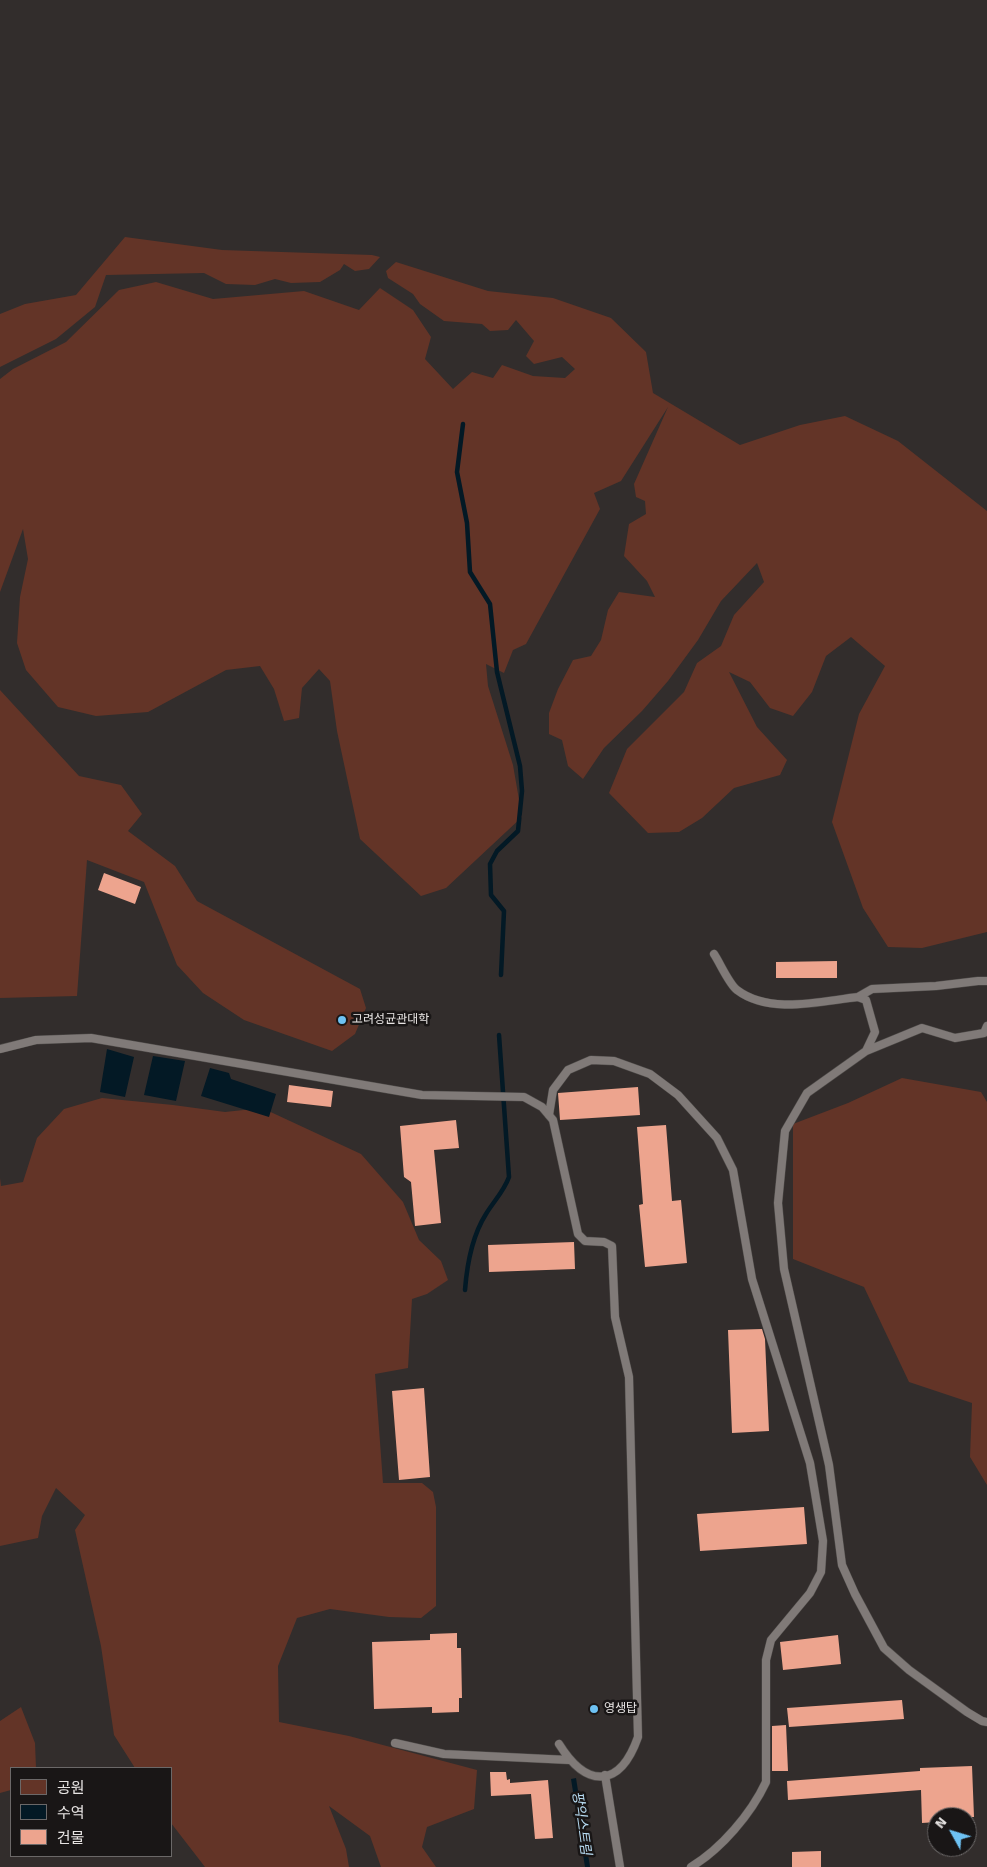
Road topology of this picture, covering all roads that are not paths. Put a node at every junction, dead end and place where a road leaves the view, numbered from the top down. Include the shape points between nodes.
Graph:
1 (714, 954) dead end
2 (987, 982) edge
3 (858, 997) junction
4 (986, 1031) edge
5 (0, 1049) edge
6 (866, 1051) junction
7 (549, 1115) junction
8 (987, 1722) edge
9 (395, 1743) dead end
10 (559, 1744) dead end
11 (569, 1760) junction
12 (605, 1775) junction
13 (620, 1867) edge
14 (690, 1867) edge

1 - 3 lane via 736,989 759,1000 785,1004
2 - 3 lane via 872,989
3 - 6 lane via 866,1000 875,1032
4 - 6 lane via 955,1038 922,1028
5 - 7 lane via 36,1040 91,1038 422,1095 524,1096
6 - 8 lane via 806,1093 784,1131 778,1204 784,1269 829,1465 842,1565 884,1648 966,1712
7 - 12 lane via 553,1120 578,1234 585,1241 612,1246 615,1317 629,1377 638,1736 632,1753 621,1768
7 - 14 lane via 553,1090 568,1070 591,1060 614,1062 650,1074 678,1096 717,1138 733,1170 752,1280 810,1462 823,1541 821,1572 810,1593 771,1640 766,1660 766,1782 757,1801 732,1832
9 - 11 lane via 444,1754
10 - 11 lane
11 - 12 lane via 597,1777
12 - 13 lane

